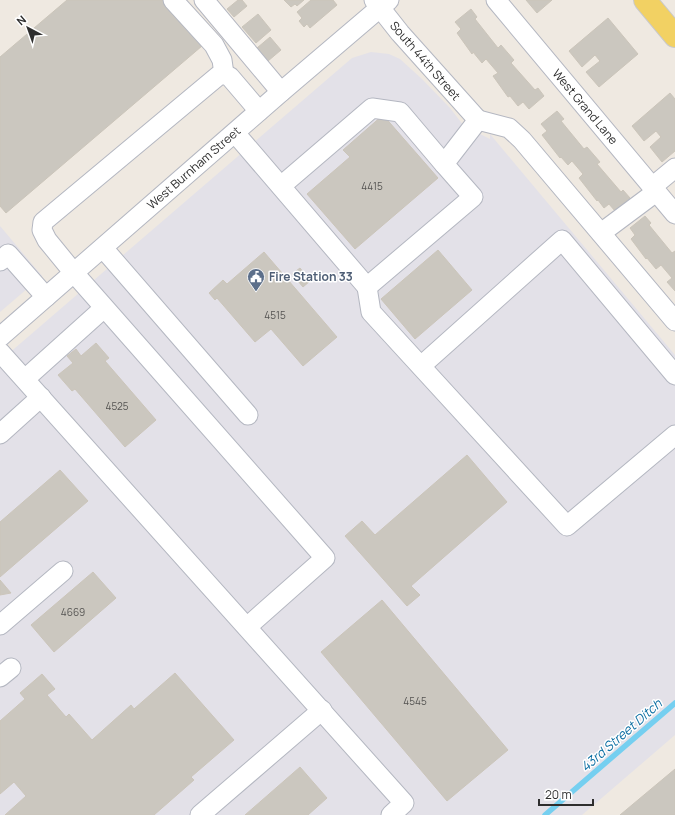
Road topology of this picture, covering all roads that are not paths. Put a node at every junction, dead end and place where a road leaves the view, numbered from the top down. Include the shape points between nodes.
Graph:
1 (173, 0) edge
2 (204, 0) edge
3 (496, 0) edge
4 (645, 0) edge
5 (381, 3) edge
6 (675, 36) edge
7 (224, 74) junction
8 (281, 92) junction
9 (259, 111) junction
10 (478, 120) junction
11 (235, 133) junction
12 (444, 164) junction
13 (675, 168) edge
14 (281, 186) junction
15 (654, 190) junction
16 (675, 214) edge
17 (601, 233) junction
18 (103, 248) junction
19 (0, 261) edge
20 (74, 273) junction
21 (367, 287) junction
22 (46, 297) junction
23 (104, 308) junction
24 (675, 321) edge
25 (0, 337) edge
26 (0, 352) edge
27 (421, 366) junction
28 (675, 375) edge
29 (25, 379) junction
30 (41, 397) junction
31 (248, 415) dead end
32 (0, 434) edge
33 (675, 435) edge
34 (63, 571) dead end
35 (0, 625) edge
36 (247, 627) junction
37 (322, 710) junction
38 (200, 815) edge
39 (391, 815) edge

1 - 7 street via 214,45 222,60
2 - 8 street
3 - 15 street, West Grand Lane
4 - 6 main road
5 - 8 street, West Burnham Street
5 - 10 street, South 44th Street via 400,33
7 - 9 street
7 - 20 street via 218,76 43,222 42,230 47,240
8 - 9 street, West Burnham Street
9 - 11 street, West Burnham Street
10 - 12 street
10 - 17 street via 514,132
11 - 14 street
11 - 18 street, West Burnham Street
12 - 14 street via 400,112 372,108
12 - 21 street via 473,197
13 - 15 street
14 - 21 street
15 - 16 street, West Grand Lane
15 - 17 street
17 - 24 street
18 - 20 street, West Burnham Street
18 - 31 street
19 - 22 street via 8,254
20 - 22 street, West Burnham Street
20 - 23 street
21 - 27 street via 371,312
22 - 25 street, West Burnham Street
23 - 29 street
23 - 36 street via 324,558
26 - 29 street
27 - 28 street via 562,240
27 - 33 street via 567,526
29 - 30 street
30 - 32 street
30 - 36 street
34 - 35 street
36 - 37 street
37 - 38 street
37 - 39 street via 404,803

